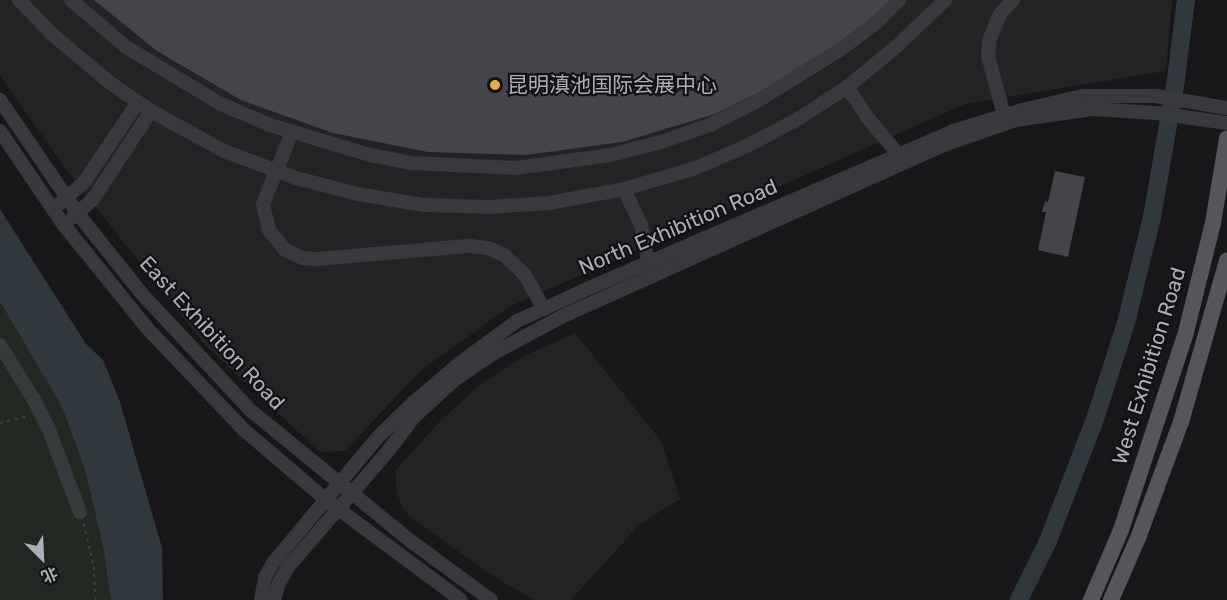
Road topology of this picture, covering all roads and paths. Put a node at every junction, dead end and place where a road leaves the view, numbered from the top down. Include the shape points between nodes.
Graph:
1 (19, 0) edge
2 (71, 0) edge
3 (899, 0) edge
4 (945, 0) edge
5 (1013, 0) edge
6 (847, 87) junction
7 (0, 100) edge
8 (138, 102) junction
9 (1227, 108) edge
10 (151, 111) junction
11 (1004, 115) junction
12 (1227, 123) edge
13 (0, 131) edge
14 (292, 132) junction
15 (1227, 138) edge
16 (898, 154) junction
17 (624, 189) junction
18 (67, 199) junction
19 (52, 208) junction
20 (78, 214) junction
21 (63, 224) junction
22 (1227, 260) edge
23 (648, 262) junction
24 (544, 309) junction
25 (0, 345) edge
26 (42, 415) junction
27 (0, 423) edge
28 (340, 483) junction
29 (353, 493) junction
30 (326, 499) junction
31 (338, 509) junction
32 (80, 512) joint
33 (96, 600) edge
34 (261, 600) edge
35 (274, 600) edge
36 (460, 600) edge
37 (491, 600) edge
38 (1091, 600) edge
39 (1111, 600) edge

1 - 8 street via 81,60
2 - 14 street via 126,48 221,104
3 - 14 street via 838,51 756,102 710,125 611,155 516,168 464,167 370,155
4 - 6 street
5 - 11 street via 1000,14 990,39 989,68
6 - 16 street
6 - 17 street via 747,146 693,169
7 - 18 street, East Exhibition Road
8 - 10 street
8 - 18 street via 85,181
9 - 11 street, North Exhibition Road via 1156,96 1083,96
10 - 17 street via 257,165 327,187 392,201 520,205
10 - 20 street via 93,199
11 - 16 street, North Exhibition Road
12 - 29 street, North Exhibition Road via 1092,109 1016,120 952,142 561,317 494,353 453,381 414,417
13 - 19 street, East Exhibition Road
14 - 24 street, bridge via 263,204 269,230 285,250 302,258 317,259 470,246 488,248 504,255 525,275
15 - 38 main road, West Exhibition Road via 1213,223 1186,332 1121,530
16 - 23 street, North Exhibition Road
17 - 23 street via 641,225
18 - 19 street
18 - 20 street, East Exhibition Road
19 - 21 street, East Exhibition Road
20 - 21 street
20 - 28 street, East Exhibition Road via 142,294 242,401
21 - 30 street, East Exhibition Road via 146,327 244,430
22 - 39 main road, West Exhibition Road via 1181,422
23 - 24 street, North Exhibition Road
24 - 28 street, North Exhibition Road via 517,321 414,402
25 - 26 street
26 - 27 path
26 - 32 street
28 - 29 street, East Exhibition Road
28 - 30 street, North Exhibition Road
29 - 31 street, North Exhibition Road
29 - 37 street, East Exhibition Road
30 - 31 street, East Exhibition Road
30 - 34 street, North Exhibition Road via 273,563 265,577
31 - 35 street, North Exhibition Road via 288,567
31 - 36 street, East Exhibition Road
32 - 33 path via 90,540

